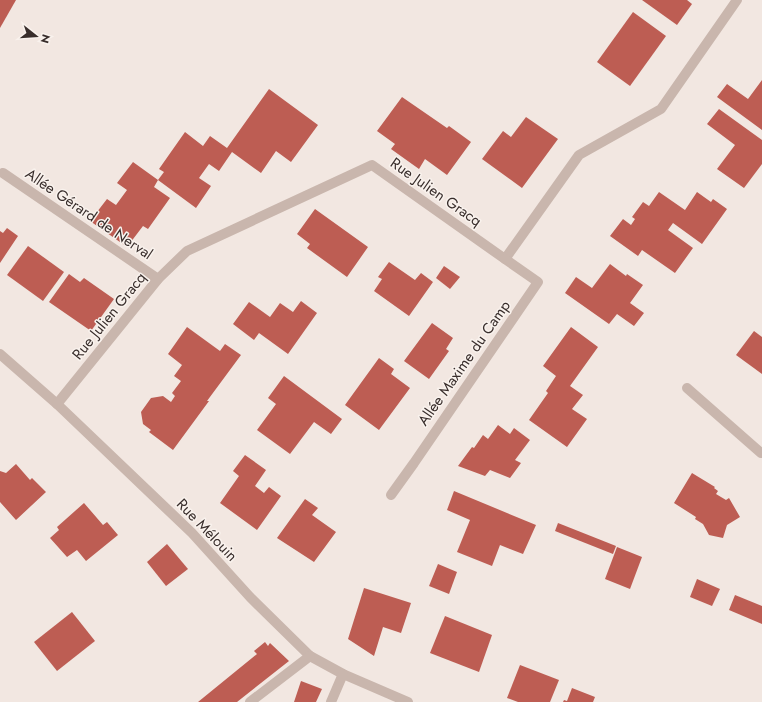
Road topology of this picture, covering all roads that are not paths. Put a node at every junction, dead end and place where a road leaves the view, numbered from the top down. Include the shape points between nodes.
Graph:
1 (737, 0) edge
2 (3, 173) dead end
3 (505, 259) junction
4 (158, 279) junction
5 (0, 354) edge
6 (687, 388) dead end
7 (57, 404) junction
8 (762, 453) edge
9 (391, 494) dead end
10 (310, 656) junction
11 (343, 674) junction
12 (250, 702) edge
13 (331, 702) edge
14 (408, 702) edge

1 - 3 street via 660,109 579,155
2 - 4 street, Allée Gérard de Nerval
3 - 4 street, Rue Julien Gracq via 372,165 187,251
3 - 9 street, Allée Maxime du Camp via 538,282
4 - 7 street, Rue Julien Gracq
5 - 7 street, Rue Mélouin
6 - 8 street
7 - 10 street, Rue Mélouin via 192,533 250,597
10 - 11 street, Rue Mélouin
10 - 12 street
11 - 13 street
11 - 14 street, Rue Mélouin

